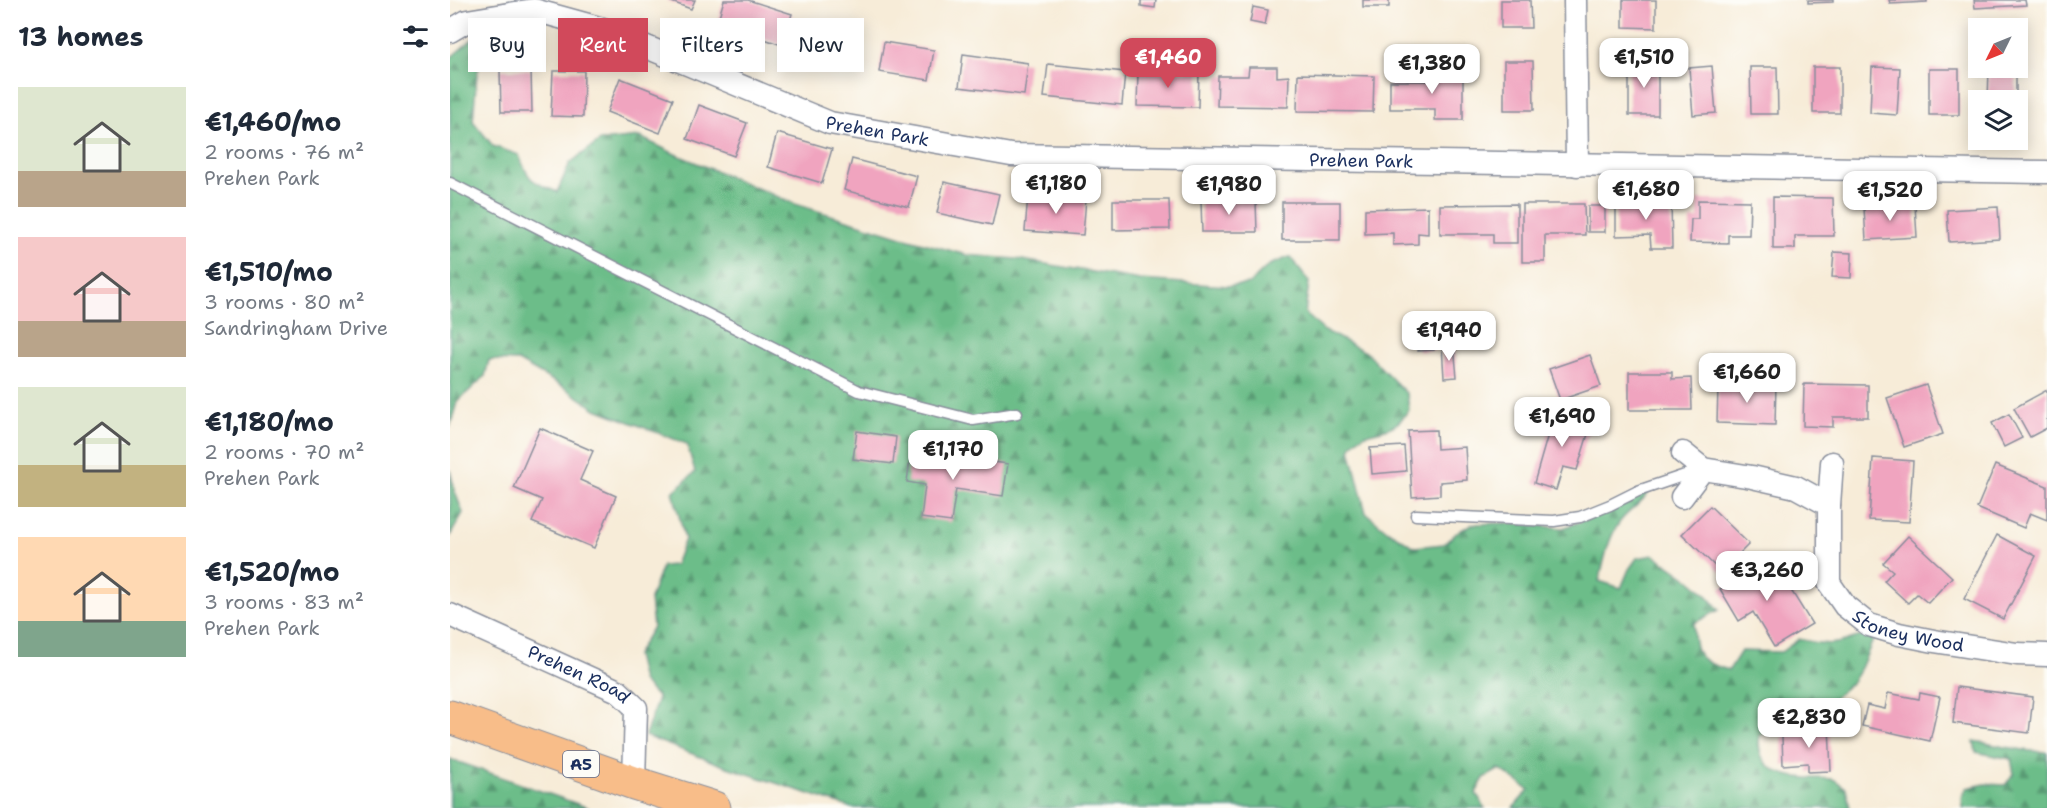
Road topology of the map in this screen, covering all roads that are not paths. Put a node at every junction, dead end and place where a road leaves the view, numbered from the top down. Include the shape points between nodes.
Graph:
1 (1575, 0) edge
2 (450, 31) edge
3 (1578, 165) junction
4 (2047, 172) edge
5 (450, 183) edge
6 (1017, 413) dead end
7 (1683, 453) dead end
8 (1832, 463) dead end
9 (1703, 470) junction
10 (1683, 497) dead end
11 (1829, 505) junction
12 (1416, 515) dead end
13 (450, 615) edge
14 (2047, 654) edge
15 (450, 717) edge
16 (634, 783) junction
17 (714, 808) edge

1 - 3 street
2 - 3 street, Prehen Park via 467,21 534,10 603,29 830,123 1011,155
3 - 4 street, Prehen Park
5 - 6 lane via 859,391 973,420
7 - 9 street
8 - 11 street, Stoney Wood
9 - 10 street
9 - 11 street via 1796,487
9 - 12 lane via 1638,491 1581,517 1554,521
11 - 14 street, Stoney Wood via 1828,584 1845,606 1869,625 1934,641 2017,654
13 - 16 street, Prehen Road via 618,690 636,708
15 - 16 highway, A5
16 - 17 highway, A5

